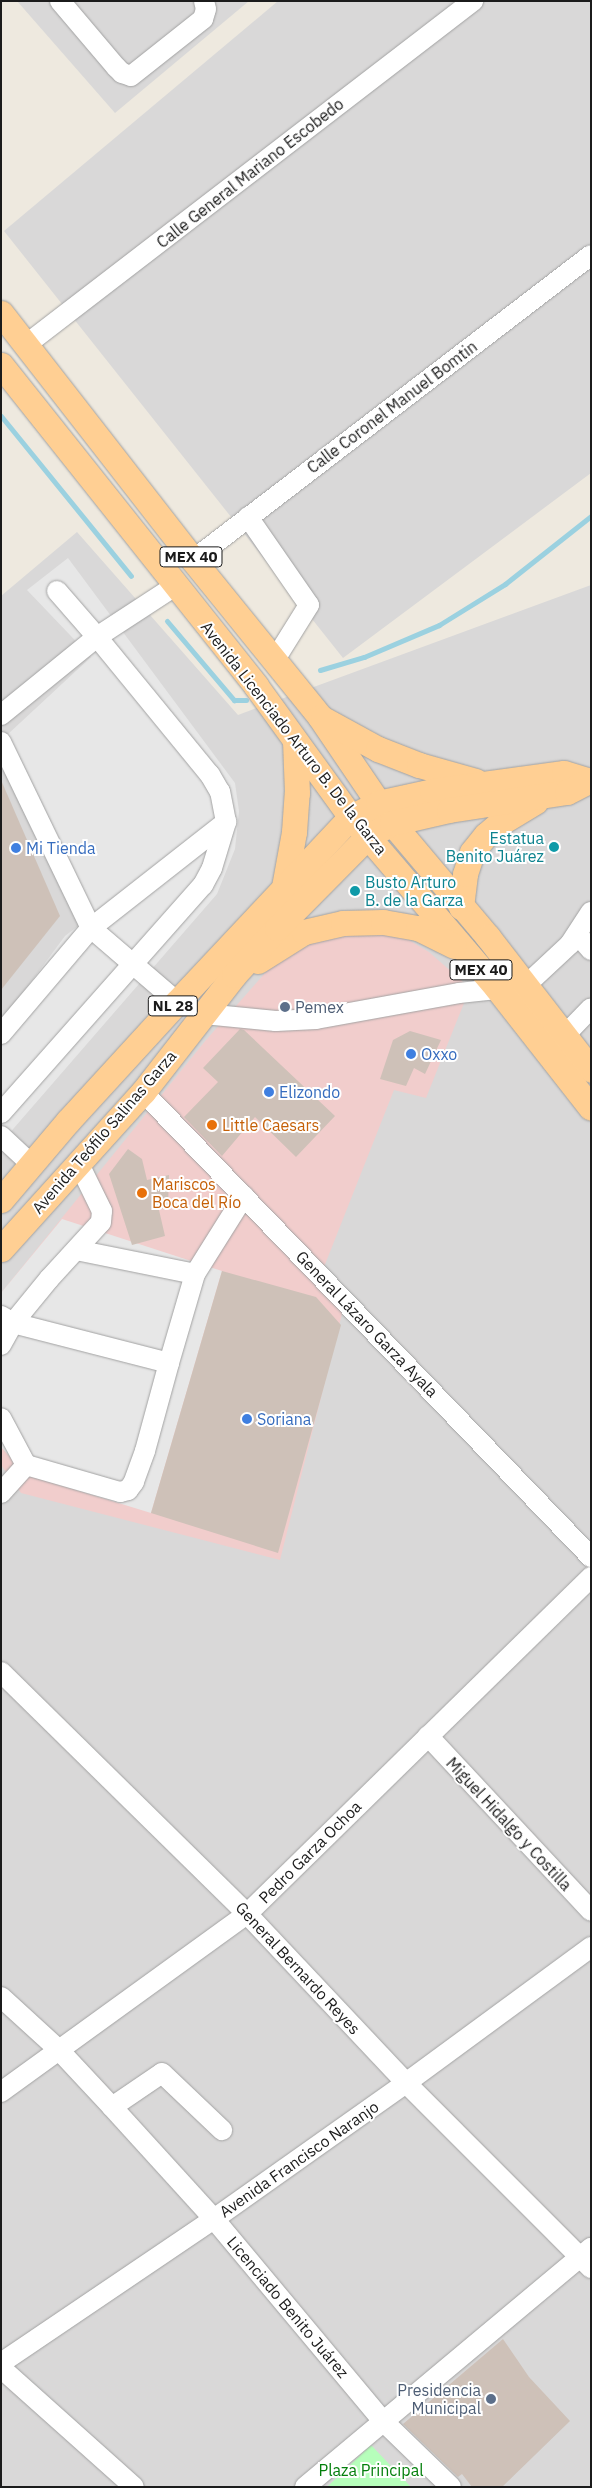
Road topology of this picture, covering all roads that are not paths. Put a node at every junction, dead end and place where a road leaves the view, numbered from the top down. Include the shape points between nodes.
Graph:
1 (60, 1) edge
2 (204, 1) edge
3 (473, 1) edge
4 (591, 255) edge
5 (1, 313) edge
6 (1, 339) edge
7 (26, 344) junction
8 (1, 365) edge
9 (34, 405) junction
10 (248, 517) junction
11 (173, 533) junction
12 (192, 560) junction
13 (175, 586) junction
14 (57, 591) dead end
15 (234, 612) junction
16 (97, 637) junction
17 (274, 661) junction
18 (1, 715) edge
19 (320, 717) junction
20 (1, 742) edge
21 (295, 742) junction
22 (590, 781) edge
23 (485, 784) junction
24 (543, 797) junction
25 (378, 803) junction
26 (351, 817) junction
27 (226, 822) junction
28 (392, 823) junction
29 (368, 836) junction
30 (284, 887) junction
31 (461, 907) junction
32 (591, 912) edge
33 (91, 928) junction
34 (584, 943) edge
35 (465, 951) junction
36 (134, 964) junction
37 (234, 975) junction
38 (525, 986) junction
39 (497, 988) junction
40 (177, 1002) junction
41 (591, 1008) edge
42 (204, 1014) junction
43 (1, 1034) edge
44 (565, 1035) junction
45 (591, 1070) edge
46 (143, 1092) junction
47 (591, 1108) edge
48 (1, 1113) edge
49 (68, 1121) junction
50 (1, 1136) edge
51 (86, 1153) junction
52 (31, 1164) junction
53 (244, 1196) junction
54 (1, 1200) edge
55 (1, 1250) edge
56 (76, 1250) junction
57 (195, 1274) junction
58 (7, 1320) edge
59 (1, 1345) edge
60 (169, 1363) junction
61 (1, 1418) edge
62 (26, 1465) junction
63 (1, 1493) edge
64 (591, 1557) edge
65 (591, 1577) edge
66 (1, 1672) edge
67 (428, 1736) junction
68 (591, 1911) edge
69 (247, 1914) junction
70 (591, 1947) edge
71 (1, 1997) edge
72 (58, 2049) junction
73 (406, 2083) junction
74 (1, 2092) edge
75 (112, 2107) junction
76 (222, 2130) dead end
77 (214, 2219) junction
78 (587, 2258) edge
79 (1, 2363) edge
80 (1, 2368) edge
81 (384, 2422) junction
82 (134, 2487) edge
83 (305, 2487) edge
84 (451, 2487) edge

1 - 2 street via 127,76 136,74 203,19
3 - 7 street, Calle General Mariano Escobedo
4 - 10 street, Calle Coronel Manuel Bomtin
5 - 7 main road, Avenida Licenciado Arturo B. De la Garza / MEX 40
6 - 7 main road
7 - 9 main road
7 - 11 main road, Avenida Licenciado Arturo B. De la Garza / MEX 40
8 - 9 main road, Avenida Licenciado Arturo B. De la Garza / MEX 40
9 - 13 main road, Avenida Licenciado Arturo B. De la Garza / MEX 40
10 - 12 street, Calle Coronel Manuel Bomtin
10 - 17 street via 309,605
11 - 12 main road, Avenida Licenciado Arturo B. De la Garza / MEX 40
11 - 13 main road
12 - 15 main road, Avenida Licenciado Arturo B. De la Garza / MEX 40
13 - 15 main road
13 - 16 street
13 - 21 main road, Avenida Licenciado Arturo B. De la Garza / MEX 40 via 256,686
14 - 16 street
15 - 17 main road, Avenida Licenciado Arturo B. De la Garza / MEX 40
16 - 18 street
16 - 27 street via 210,775 220,792
17 - 19 main road, Avenida Licenciado Arturo B. De la Garza / MEX 40
19 - 23 main road via 378,749
19 - 25 main road, Avenida Licenciado Arturo B. De la Garza / MEX 40
20 - 33 street
21 - 26 main road, Avenida Licenciado Arturo B. De la Garza / MEX 40
21 - 30 main road via 297,793
22 - 23 main road, Avenida Teófilo Salinas Garza via 564,773
22 - 24 main road via 567,792
23 - 25 main road, Avenida Teófilo Salinas Garza
24 - 28 main road, Avenida Teófilo Salinas Garza via 449,810
24 - 31 main road via 500,823 472,852 465,874
25 - 26 main road, Avenida Teófilo Salinas Garza / NL 28
25 - 28 main road, Avenida Licenciado Arturo B. De la Garza / MEX 40
26 - 29 main road, Avenida Licenciado Arturo B. De la Garza / MEX 40
26 - 30 main road, Avenida Teófilo Salinas Garza / NL 28
27 - 33 street
27 - 36 street via 212,868 203,885
28 - 29 main road, Avenida Teófilo Salinas Garza / NL 28
28 - 31 main road, Avenida Licenciado Arturo B. De la Garza / MEX 40
29 - 35 main road, Avenida Licenciado Arturo B. De la Garza / MEX 40
29 - 37 main road, Avenida Teófilo Salinas Garza / NL 28
30 - 40 main road, Avenida Teófilo Salinas Garza / NL 28
31 - 38 main road, Avenida Licenciado Arturo B. De la Garza / MEX 40
32 - 34 street
33 - 36 street
33 - 43 street
34 - 38 street
35 - 37 main road via 418,928 383,922 343,923 304,932
35 - 39 main road, Avenida Licenciado Arturo B. De la Garza / MEX 40
36 - 40 street
36 - 48 street
37 - 42 main road, Avenida Teófilo Salinas Garza / NL 28
38 - 39 street
38 - 44 main road, Avenida Licenciado Arturo B. De la Garza / MEX 40
39 - 42 street via 316,1019 276,1021
39 - 47 main road, Avenida Licenciado Arturo B. De la Garza / MEX 40
40 - 49 main road, Avenida Teófilo Salinas Garza / NL 28
41 - 44 street
42 - 46 main road, Avenida Teófilo Salinas Garza / NL 28
44 - 45 main road, Avenida Licenciado Arturo B. De la Garza / MEX 40
46 - 51 main road, Avenida Teófilo Salinas Garza / NL 28
46 - 53 street, General Lázaro Garza Ayala
49 - 51 main road
49 - 52 main road, Avenida Teófilo Salinas Garza / NL 28
50 - 52 street
51 - 55 main road, Avenida Teófilo Salinas Garza / NL 28
51 - 56 street via 102,1211 101,1222
52 - 54 main road, Avenida Teófilo Salinas Garza / NL 28
53 - 57 street
53 - 64 street, General Lázaro Garza Ayala
56 - 57 street
56 - 58 street
57 - 60 street
58 - 59 street
58 - 60 street
60 - 62 street via 145,1451 128,1490 120,1492
61 - 62 street
62 - 63 street
65 - 67 street, Pedro Garza Ochoa
66 - 69 street, General Bernardo Reyes
67 - 68 street, Miguel Hidalgo y Costilla
67 - 69 street, Pedro Garza Ochoa
69 - 72 street, Pedro Garza Ochoa
69 - 73 street, General Bernardo Reyes
70 - 73 street, Avenida Francisco Naranjo
71 - 72 street, Licenciado Benito Juárez
72 - 74 street, Pedro Garza Ochoa
72 - 75 street, Licenciado Benito Juárez
73 - 77 street, Avenida Francisco Naranjo
73 - 78 street, General Bernardo Reyes
75 - 76 street via 162,2074
75 - 77 street, Licenciado Benito Juárez
77 - 79 street, Avenida Francisco Naranjo
77 - 81 street, Licenciado Benito Juárez
78 - 81 street
80 - 82 street
81 - 83 street
81 - 84 street, Licenciado Benito Juárez

